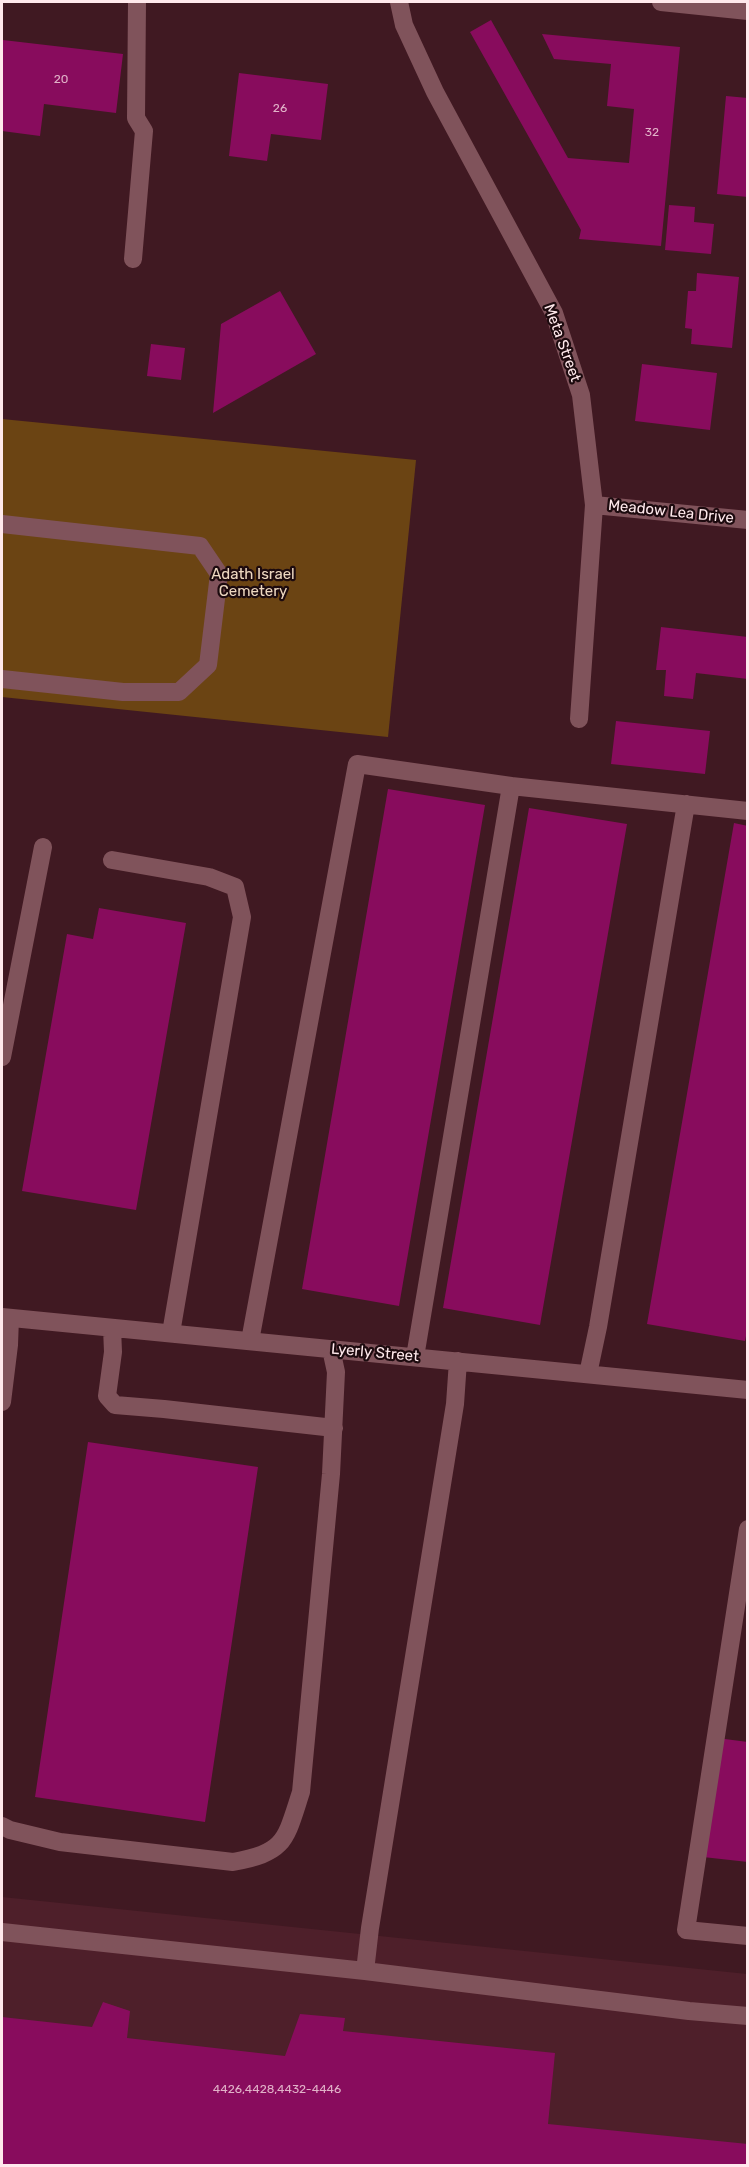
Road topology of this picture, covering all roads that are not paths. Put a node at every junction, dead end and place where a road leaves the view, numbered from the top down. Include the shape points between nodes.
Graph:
1 (137, 2) edge
2 (399, 2) edge
3 (662, 2) edge
4 (747, 11) edge
5 (133, 260) dead end
6 (594, 505) junction
7 (747, 520) edge
8 (2, 524) edge
9 (2, 679) edge
10 (579, 719) dead end
11 (511, 786) junction
12 (686, 804) junction
13 (747, 811) edge
14 (43, 847) dead end
15 (112, 860) dead end
16 (2, 1057) edge
17 (6, 1318) edge
18 (112, 1328) junction
19 (171, 1333) junction
20 (250, 1341) junction
21 (331, 1349) junction
22 (415, 1357) junction
23 (458, 1361) junction
24 (588, 1374) junction
25 (747, 1390) edge
26 (2, 1402) edge
27 (334, 1428) junction
28 (747, 1529) edge
29 (2, 1826) edge
30 (2, 1932) edge
31 (747, 1936) edge
32 (365, 1971) junction
33 (747, 2016) edge

1 - 5 street via 136,118 144,131
2 - 6 street, Meta Street via 404,25 435,92 554,313 581,395
3 - 4 street
6 - 7 street, Meadow Lea Drive
6 - 10 street, Meta Street
8 - 9 street via 200,546 219,574 208,665 179,692 123,692
11 - 12 street
11 - 20 street via 357,764
11 - 22 street
12 - 13 street
12 - 24 street
14 - 16 street
15 - 19 street via 209,877 235,887 242,917
17 - 18 street, Lyerly Street
17 - 26 street via 9,1345
18 - 19 street, Lyerly Street
18 - 27 street via 107,1395 115,1405
19 - 20 street, Lyerly Street
20 - 21 street, Lyerly Street
21 - 22 street, Lyerly Street
21 - 27 street via 336,1372
22 - 23 street, Lyerly Street
23 - 24 street, Lyerly Street
23 - 32 street via 455,1404
24 - 25 street, Lyerly Street
27 - 29 street via 301,1792 279,1846 259,1857 233,1862 60,1842
28 - 31 street via 686,1930
30 - 32 street
32 - 33 street

